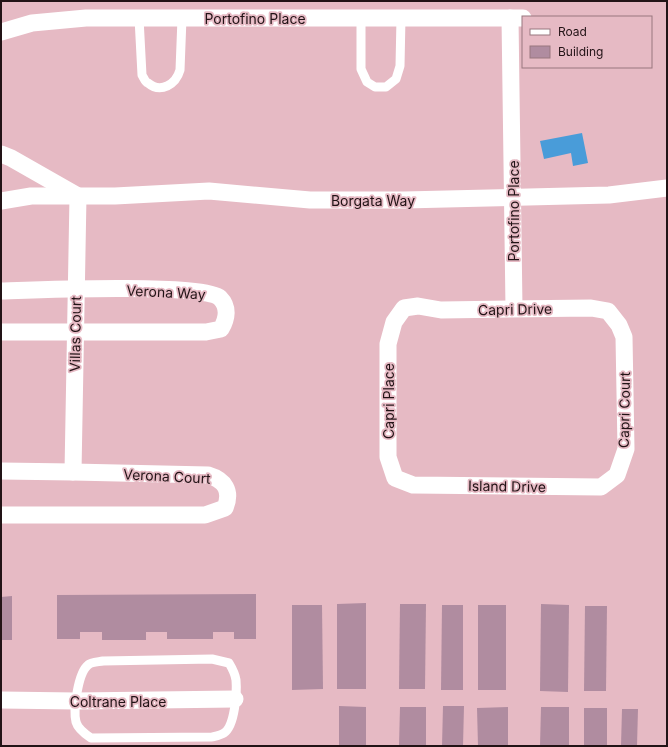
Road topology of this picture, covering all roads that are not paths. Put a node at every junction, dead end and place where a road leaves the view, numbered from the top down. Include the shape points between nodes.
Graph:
1 (139, 18) junction
2 (182, 18) junction
3 (360, 18) junction
4 (401, 18) junction
5 (517, 18) edge
6 (1, 32) edge
7 (1, 154) edge
8 (667, 188) edge
9 (78, 196) junction
10 (513, 196) junction
11 (1, 201) edge
12 (76, 290) junction
13 (1, 291) edge
14 (404, 308) joint
15 (514, 308) junction
16 (619, 325) joint
17 (1, 332) edge
18 (76, 333) junction
19 (1, 471) edge
20 (73, 472) junction
21 (413, 485) joint
22 (601, 487) joint
23 (1, 515) edge
24 (235, 699) junction
25 (1, 700) edge
26 (76, 701) junction

1 - 2 street, Portofino Place
1 - 2 lane via 142,76 155,88 167,87 177,78 180,70
1 - 6 street, Portofino Place via 86,18 32,23
2 - 3 street, Portofino Place
3 - 4 street, Portofino Place
3 - 4 lane via 360,69 367,82 375,87 386,87 396,79 400,66
4 - 5 street, Portofino Place
5 - 10 street, Portofino Place
7 - 9 street, Borgata Way
8 - 10 street, Borgata Way via 609,195
9 - 10 street, Borgata Way via 209,191 310,200
9 - 11 street, Borgata Way via 31,196
9 - 12 street, Villas Court
10 - 15 street, Portofino Place
12 - 13 street, Verona Way
12 - 18 street, Villas Court
12 - 18 street, Verona Way via 168,289 211,294 220,298 227,313 221,329 214,332
14 - 15 street, Capri Drive
14 - 21 street, Capri Place via 394,322 388,344 388,457 395,478
15 - 16 street, Capri Drive via 591,308 608,311
16 - 22 street, Capri Court via 624,338 626,449 617,475
17 - 18 street, Verona Way
18 - 20 street, Villas Court
19 - 20 street, Verona Court
20 - 23 street, Verona Court via 208,475 226,485 227,504 225,508 206,515
21 - 22 street, Island Drive
24 - 26 street, Coltrane Place
24 - 26 lane via 231,724 224,733 212,737 91,738 76,722
24 - 26 lane via 236,680 233,668 229,663 212,659 89,663 79,681
25 - 26 street, Coltrane Place

